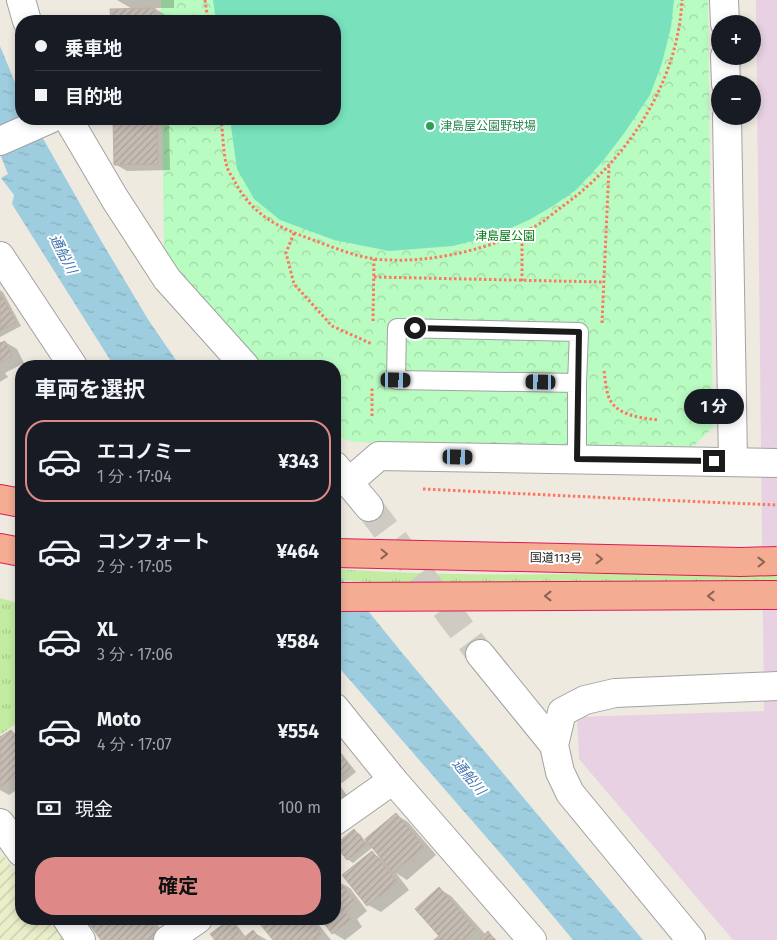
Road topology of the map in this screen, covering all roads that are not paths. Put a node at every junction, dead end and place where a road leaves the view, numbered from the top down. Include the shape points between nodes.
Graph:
1 (21, 0) edge
2 (724, 0) edge
3 (25, 15) edge
4 (725, 15) edge
5 (36, 125) edge
6 (72, 125) edge
7 (727, 125) edge
8 (0, 141) edge
9 (0, 257) edge
10 (69, 360) edge
11 (240, 360) edge
12 (578, 383) junction
13 (577, 459) junction
14 (734, 461) junction
15 (777, 463) edge
16 (342, 474) edge
17 (0, 499) edge
18 (15, 502) edge
19 (369, 508) tunnel mouth
20 (0, 548) edge
21 (15, 551) edge
22 (341, 553) edge
23 (777, 561) edge
24 (777, 596) edge
25 (341, 597) edge
26 (480, 654) tunnel mouth
27 (777, 686) edge
28 (341, 715) edge
29 (554, 745) junction
30 (393, 780) junction
31 (341, 817) edge
32 (71, 925) edge
33 (189, 925) edge
34 (81, 940) edge
35 (168, 940) edge
36 (532, 940) edge
37 (691, 940) edge

1 - 3 street
2 - 4 street
5 - 8 street
6 - 11 street via 166,279
7 - 14 street
9 - 10 street
12 - 12 lane via 396,380 397,328 579,332
12 - 13 lane
13 - 14 street
13 - 16 street via 379,456
14 - 15 street
16 - 19 street
17 - 18 highway
20 - 21 highway
22 -> 23 highway, 国道113号, bridge
24 -> 25 highway, bridge
26 - 29 street
27 - 29 street via 615,693 586,700 562,712
28 - 30 street
29 - 37 street via 560,772 570,792
30 - 31 street
30 - 36 street
32 - 34 street
33 - 35 street

